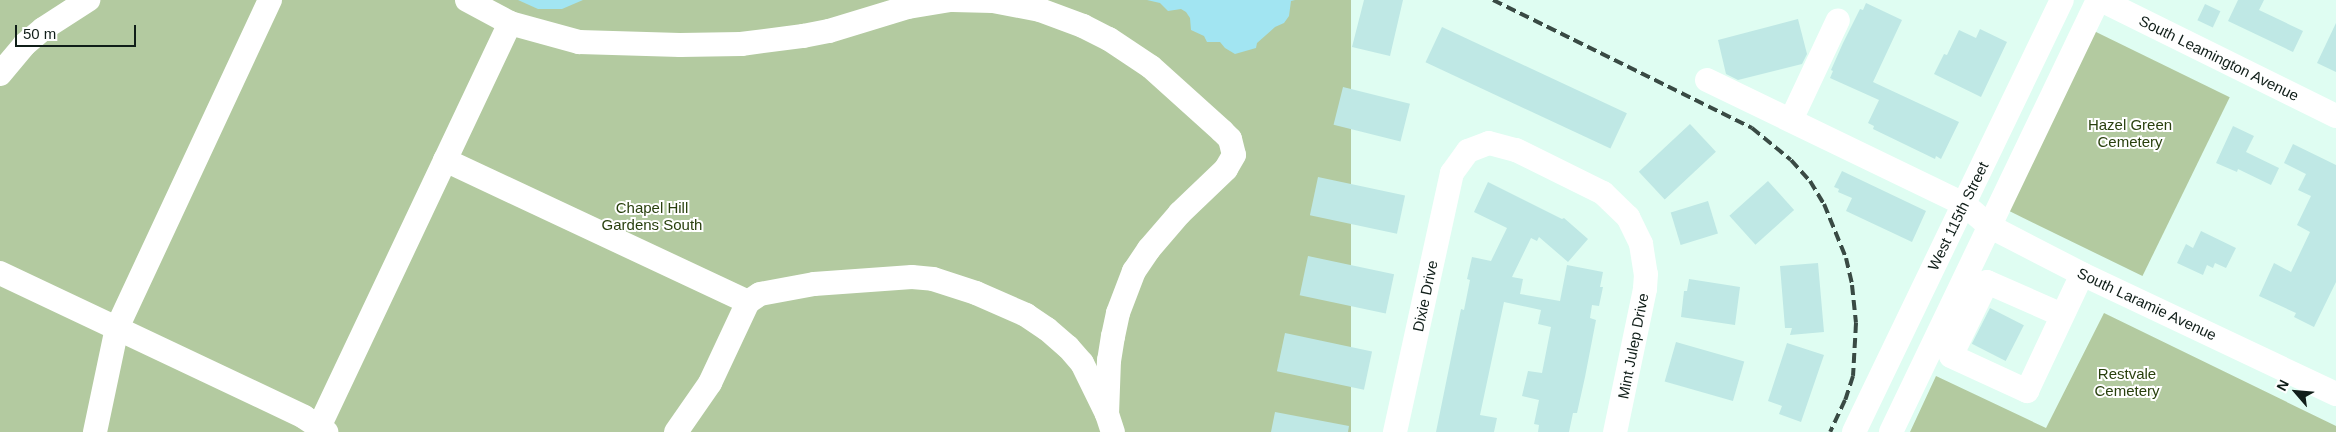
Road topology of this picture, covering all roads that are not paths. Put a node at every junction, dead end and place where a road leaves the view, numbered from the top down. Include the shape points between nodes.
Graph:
1 (88, 0) edge
2 (270, 0) edge
3 (467, 0) edge
4 (952, 0) edge
5 (2062, 0) edge
6 (2099, 0) edge
7 (1838, 20) dead end
8 (510, 23) junction
9 (0, 74) edge
10 (1707, 80) dead end
11 (2336, 116) edge
12 (1791, 120) junction
13 (445, 160) junction
14 (1458, 162) joint
15 (1964, 204) junction
16 (1990, 226) junction
17 (0, 273) edge
18 (2082, 274) junction
19 (748, 302) junction
20 (2062, 315) junction
21 (117, 328) junction
22 (2336, 394) edge
23 (1110, 423) edge
24 (322, 430) edge
25 (95, 432) edge
26 (676, 432) edge
27 (1396, 432) edge
28 (1616, 432) edge
29 (1854, 432) edge
30 (1891, 432) edge

1 - 9 street via 36,34
2 - 21 street
3 - 8 street
4 - 8 street via 930,2 829,31 741,44 680,46 578,42
4 - 23 street via 993,2 1040,10 1109,39 1151,67 1222,131 1232,146 1234,154 1226,170 1165,229 1134,271 1118,313 1112,344 1107,385
5 - 15 street, West 115th Street
6 - 11 street, South Leamington Avenue
6 - 16 street
7 - 12 street
8 - 13 street
10 - 12 street, South Laramie Avenue
12 - 15 street, South Laramie Avenue
13 - 19 street
13 - 24 street
14 - 27 street, Dixie Drive via 1449,182
14 - 28 street, Mint Julep Drive via 1478,146 1489,143 1503,145 1603,193 1628,217 1645,259 1645,289
15 - 16 street, South Laramie Avenue
15 - 29 street, West 115th Street
16 - 18 street, South Laramie Avenue
16 - 30 street
17 - 21 street
18 - 20 street
18 - 22 street, South Laramie Avenue
19 - 23 street via 760,294 781,289 857,279 912,276 954,285 1001,303 1047,329 1082,363
19 - 26 street via 710,383
20 - 20 street via 2027,391 1951,356 1987,282
21 - 24 street via 304,417
21 - 25 street

